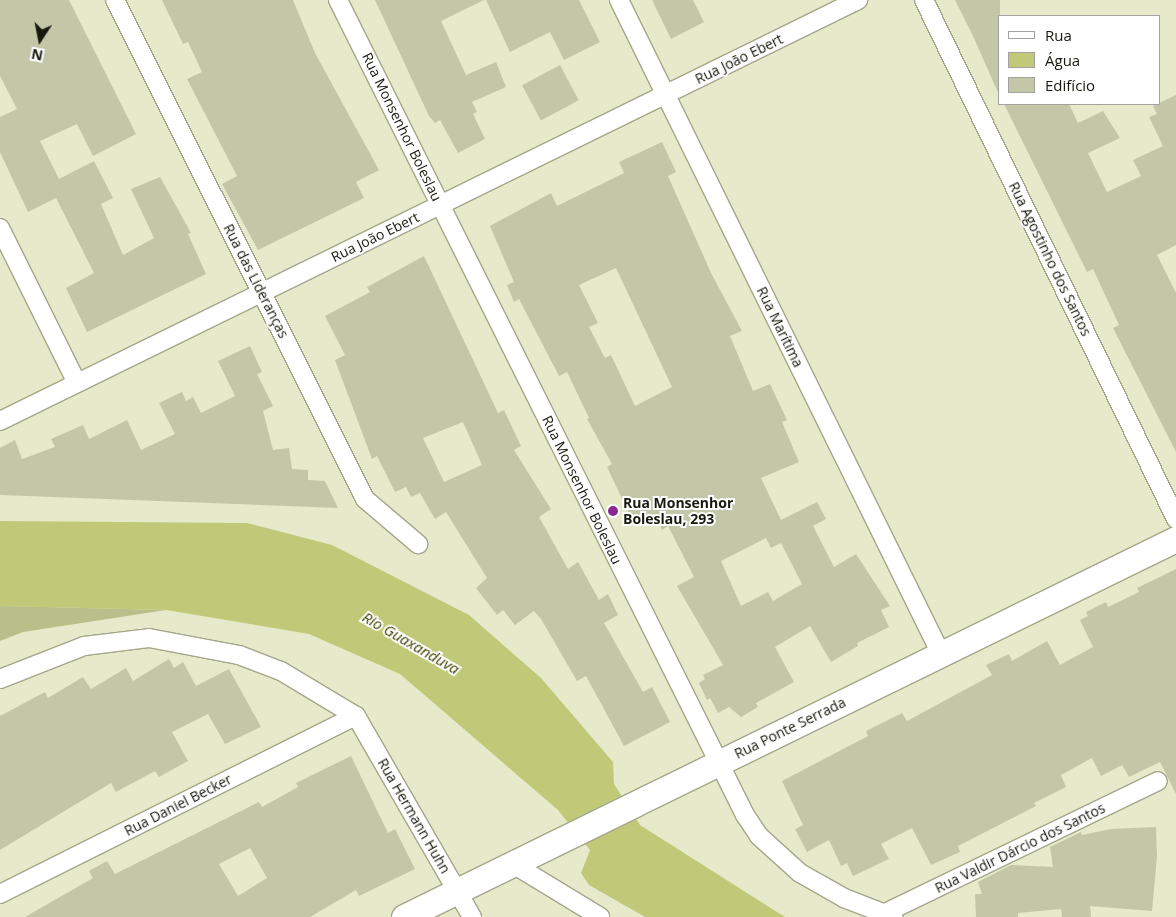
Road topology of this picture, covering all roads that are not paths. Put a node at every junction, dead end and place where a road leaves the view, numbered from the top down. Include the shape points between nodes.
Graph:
1 (115, 0) edge
2 (338, 0) edge
3 (619, 0) edge
4 (858, 0) edge
5 (924, 0) edge
6 (665, 94) junction
7 (440, 205) junction
8 (0, 228) edge
9 (262, 293) junction
10 (77, 383) junction
11 (0, 421) edge
12 (1176, 519) edge
13 (1176, 539) edge
14 (418, 544) dead end
15 (941, 654) junction
16 (0, 679) edge
17 (356, 716) junction
18 (718, 764) junction
19 (1158, 782) dead end
20 (513, 864) junction
21 (457, 891) junction
22 (0, 894) edge
23 (888, 916) edge
24 (404, 917) edge
25 (472, 917) edge
26 (600, 917) edge

1 - 9 street, Rua das Lideranças
2 - 7 street, Rua Monsenhor Boleslau
3 - 6 street, Rua Marítima
4 - 6 street, Rua João Ebert
5 - 12 street, Rua Agostinho dos Santos
6 - 7 street, Rua João Ebert
6 - 15 street, Rua Marítima
7 - 9 street, Rua João Ebert
7 - 18 street, Rua Monsenhor Boleslau
8 - 10 street
9 - 10 street, Rua João Ebert
9 - 14 street, Rua das Lideranças via 365,499
10 - 11 street, Rua João Ebert
13 - 15 street, Rua Ponte Serrada
15 - 18 street, Rua Ponte Serrada
16 - 17 street via 84,646 149,638 239,655 281,671
17 - 21 street, Rua Hermann Huhn
17 - 22 street, Rua Daniel Becker
18 - 20 street, Rua Ponte Serrada
18 - 23 street, Rua Monsenhor Boleslau via 750,822 779,855 825,888
19 - 23 street, Rua Valdir Dárcio dos Santos
20 - 21 street, Rua Ponte Serrada
20 - 26 street
21 - 24 street, Rua Ponte Serrada
21 - 25 street, Rua Hermann Huhn

